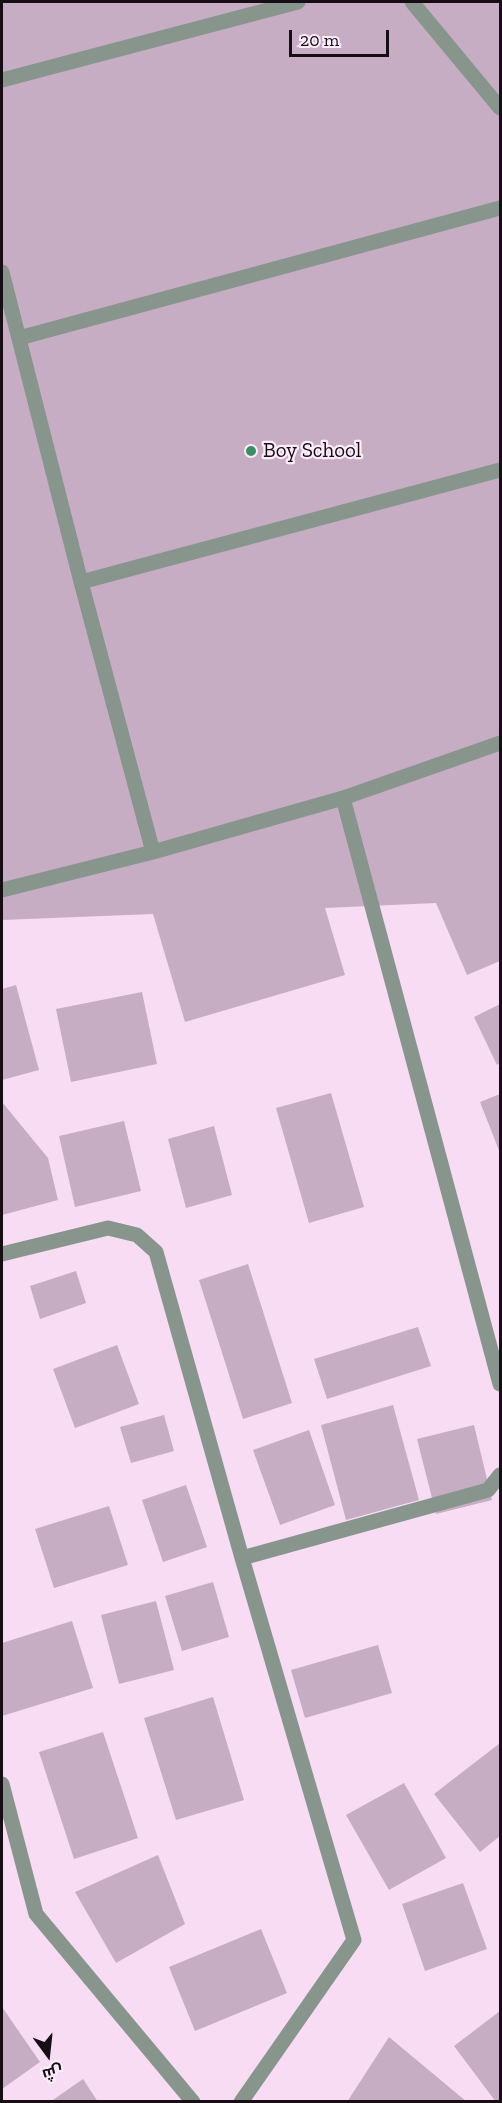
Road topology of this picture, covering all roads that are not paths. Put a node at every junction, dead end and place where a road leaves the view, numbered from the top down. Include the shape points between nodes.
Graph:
1 (298, 2) edge
2 (412, 2) edge
3 (2, 80) edge
4 (501, 108) edge
5 (501, 208) edge
6 (2, 272) edge
7 (18, 338) junction
8 (501, 470) edge
9 (81, 582) junction
10 (501, 743) edge
11 (343, 798) junction
12 (153, 852) junction
13 (2, 890) edge
14 (2, 1254) edge
15 (501, 1384) edge
16 (501, 1475) edge
17 (242, 1558) junction
18 (2, 1784) edge
19 (193, 2102) edge
20 (241, 2102) edge

1 - 3 street
2 - 4 street
5 - 7 street
6 - 7 street
7 - 9 street
8 - 9 street
9 - 12 street
10 - 11 street
11 - 12 street
11 - 15 street
12 - 13 street
14 - 17 street via 108,1228 137,1235 156,1252
16 - 17 street via 488,1490
17 - 20 street via 354,1940
18 - 19 street via 36,1914

